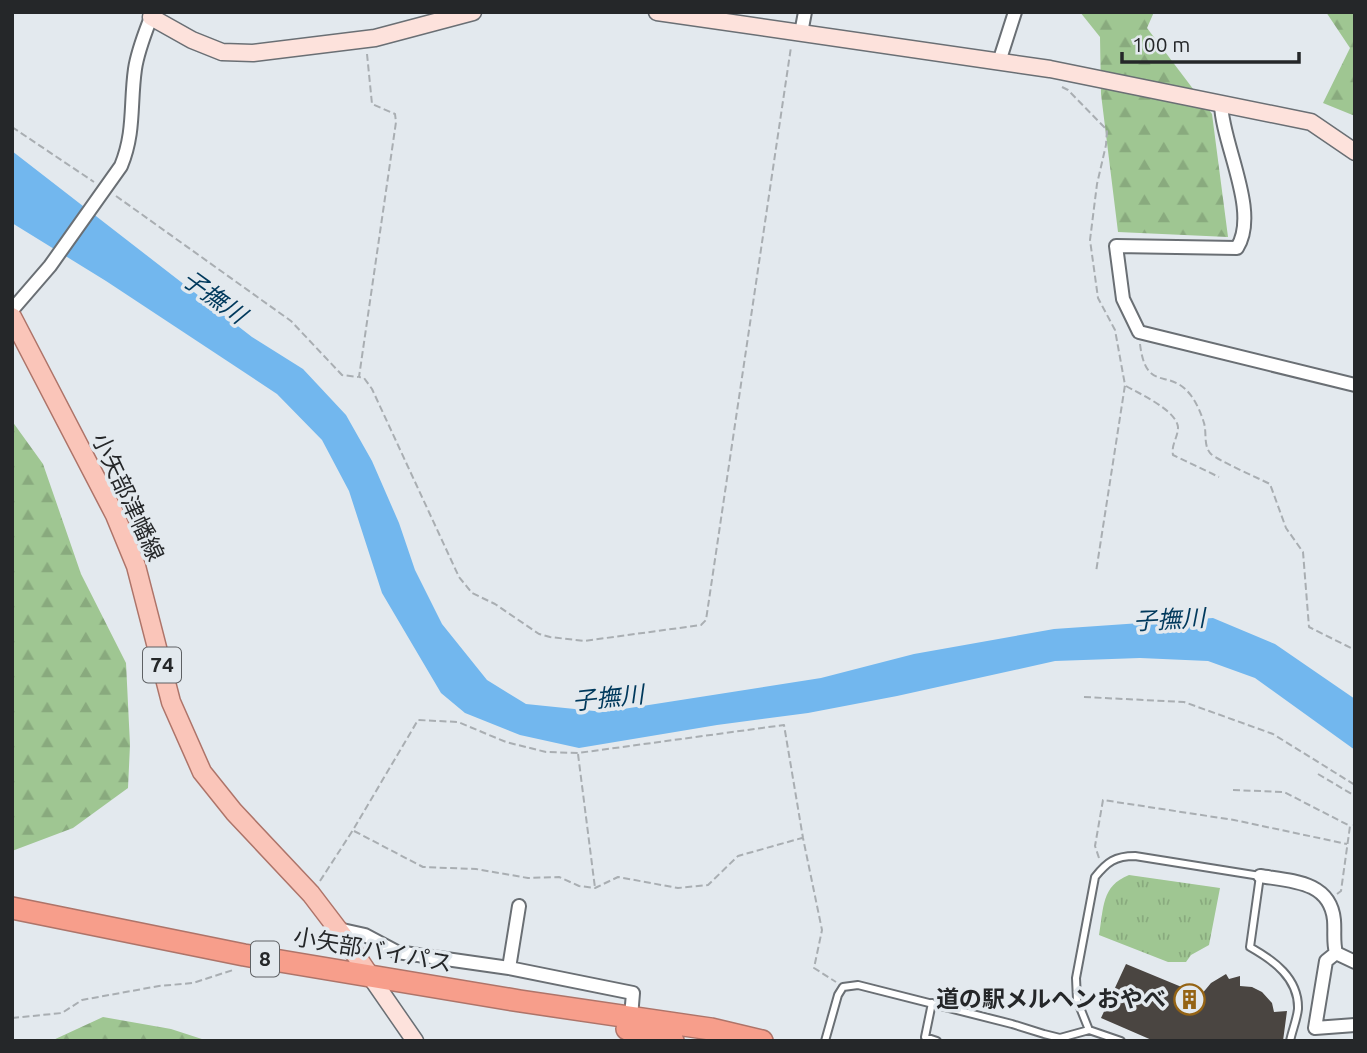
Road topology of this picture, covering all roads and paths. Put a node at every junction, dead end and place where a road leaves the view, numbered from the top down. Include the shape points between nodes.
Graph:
1 (473, 12) edge
2 (657, 12) edge
3 (805, 12) edge
4 (1015, 12) edge
5 (152, 15) edge
6 (797, 33) junction
7 (366, 39) junction
8 (999, 62) junction
9 (1055, 83) dead end
10 (1222, 104) junction
11 (12, 127) edge
12 (1355, 152) edge
13 (105, 189) junction
14 (12, 310) edge
15 (12, 317) edge
16 (1139, 332) junction
17 (359, 377) junction
18 (1125, 385) junction
19 (1355, 385) edge
20 (1219, 478) dead end
21 (1096, 572) dead end
22 (1355, 650) edge
23 (1084, 697) dead end
24 (578, 753) junction
25 (1318, 774) dead end
26 (1355, 785) edge
27 (1233, 790) dead end
28 (1355, 796) edge
29 (1355, 825) edge
30 (1350, 826) junction
31 (353, 830) junction
32 (803, 838) junction
33 (1347, 844) junction
34 (1104, 865) junction
35 (1260, 876) junction
36 (595, 888) junction
37 (311, 894) junction
38 (1327, 900) junction
39 (519, 906) dead end
40 (12, 908) edge
41 (338, 929) junction
42 (1336, 953) junction
43 (244, 955) junction
44 (1355, 962) edge
45 (509, 968) junction
46 (370, 976) junction
47 (843, 986) junction
48 (520, 1001) junction
49 (932, 1003) junction
50 (631, 1017) junction
51 (12, 1018) edge
52 (1355, 1025) edge
53 (1089, 1030) junction
54 (1314, 1034) edge
55 (650, 1038) edge
56 (415, 1041) edge
57 (673, 1041) edge
58 (762, 1041) edge
59 (825, 1041) edge
60 (937, 1041) edge
61 (1121, 1041) edge
62 (1290, 1041) edge

1 - 7 street
2 - 6 street
3 - 6 street
4 - 8 street
5 - 7 street via 222,52 253,53
5 - 13 street via 135,70 128,149
6 - 8 street
6 - 17 path via 706,620 701,625 608,639 564,639 539,634 472,593 459,577 372,390
7 - 17 path via 373,104 395,114 396,122
8 - 10 street
9 - 18 path via 1068,90 1107,130 1090,240 1098,298 1115,330
10 - 12 street via 1311,122
10 - 16 street via 1222,122 1245,213 1241,242 1237,248 1116,246 1123,299
11 - 13 path
13 - 14 street via 50,267
13 - 17 path via 291,321 341,375
15 - 37 main road, 小矢部津幡線 / 74 via 131,554 171,702 202,772
16 - 19 street
16 - 22 path via 1143,365 1152,375 1188,391 1204,421 1211,454 1270,484 1286,528 1303,552 1309,627
18 - 20 path via 1175,419 1173,455
18 - 21 path
23 - 26 path via 1184,702 1273,734
24 - 31 path via 546,752 506,742 458,722 418,720
24 - 32 path via 784,725
24 - 36 path
25 - 28 path
27 - 30 path via 1284,792
29 - 30 path
30 - 33 path
31 - 36 path via 423,867 559,877
31 - 37 path
32 - 36 path via 738,856 708,885 678,888 618,877
32 - 47 path via 822,930 814,968
33 - 34 path via 1234,820 1103,800 1095,846
33 - 38 path via 1341,891
34 - 35 lane via 1122,856 1135,856
34 - 53 lane via 1095,877 1076,978 1077,1000
35 - 38 street via 1308,885
35 - 62 lane via 1250,947 1291,980 1298,1009
37 - 41 main road, 小矢部津幡線 / 74
38 - 42 street via 1334,919
39 - 45 street
40 - 43 highway, 小矢部バイパス / 8
41 - 45 street via 365,935 397,952
41 - 46 main road, 小矢部津幡線 / 74
42 - 44 street
42 - 54 street via 1326,961
43 - 46 highway, 小矢部バイパス / 8
43 - 51 path via 234,970 193,984 82,1000 62,1013
45 - 50 street via 633,993
46 - 48 highway, 小矢部バイパス / 8
46 - 56 street
47 - 49 lane via 858,985
47 - 59 lane
48 - 50 highway, 小矢部バイパス / 8
48 - 55 highway, 小矢部バイパス / 8
49 - 53 lane via 1060,1038
49 - 60 lane via 925,1037
50 - 58 highway, 小矢部バイパス / 8
52 - 54 street
53 - 61 lane
55 - 57 highway, 小矢部バイパス / 8

